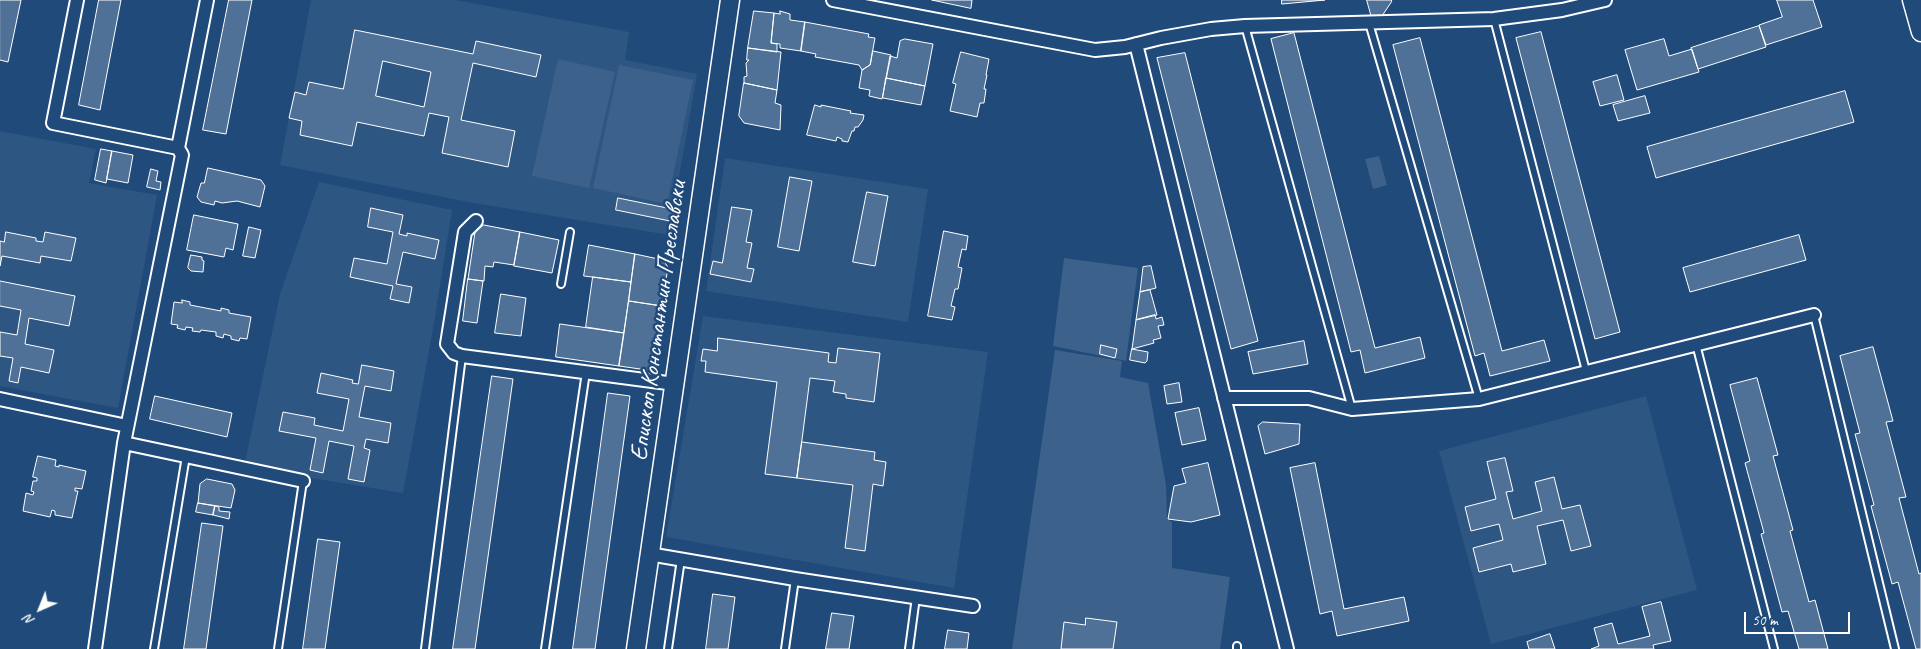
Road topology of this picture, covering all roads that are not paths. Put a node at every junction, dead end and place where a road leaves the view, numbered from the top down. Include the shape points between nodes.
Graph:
1 (78, 0) edge
2 (207, 0) edge
3 (730, 0) edge
4 (833, 0) edge
5 (1605, 0) edge
6 (1912, 0) edge
7 (1494, 19) junction
8 (1369, 23) junction
9 (1245, 26) junction
10 (1921, 32) edge
11 (1136, 44) junction
12 (178, 148) junction
13 (476, 221) dead end
14 (570, 232) dead end
15 (561, 284) dead end
16 (1814, 315) joint
17 (1696, 344) junction
18 (462, 356) junction
19 (1586, 371) junction
20 (586, 372) junction
21 (675, 384) junction
22 (1224, 398) junction
23 (0, 399) edge
24 (1479, 399) junction
25 (1352, 409) junction
26 (128, 426) junction
27 (124, 443) junction
28 (186, 456) junction
29 (303, 481) joint
30 (649, 554) junction
31 (680, 559) junction
32 (795, 579) junction
33 (916, 597) junction
34 (973, 606) dead end
35 (95, 649) edge
36 (154, 649) edge
37 (278, 649) edge
38 (425, 649) edge
39 (545, 649) edge
40 (636, 649) edge
41 (668, 649) edge
42 (785, 649) edge
43 (909, 649) edge
44 (1287, 649) edge
45 (1774, 649) edge
46 (1895, 649) edge

1 - 12 street via 53,123
2 - 12 street
3 - 21 street, Епископ Константин Преславски
4 - 11 street via 1095,50
5 - 7 street via 1562,10
6 - 10 street
7 - 8 street
7 - 19 lane
8 - 9 street
8 - 24 lane
9 - 11 street via 1211,29
9 - 25 lane
11 - 22 street
12 - 26 street via 182,155
13 - 18 street via 465,232 447,344 454,353
14 - 15 lane
16 - 17 street
16 - 46 lane
17 - 19 street
17 - 45 lane
18 - 20 street
18 - 38 lane
19 - 24 street
20 - 21 street
20 - 39 lane
21 - 30 street, Епископ Константин Преславски
22 - 25 street via 1308,398
22 - 44 street
23 - 26 street
24 - 25 street
26 - 27 street
27 - 28 street
27 - 35 street
28 - 29 street
28 - 36 lane
29 - 37 lane
30 - 31 street
30 - 40 street, Епископ Константин Преславски
31 - 32 street
31 - 41 lane
32 - 33 street
32 - 42 lane
33 - 34 street
33 - 43 lane

